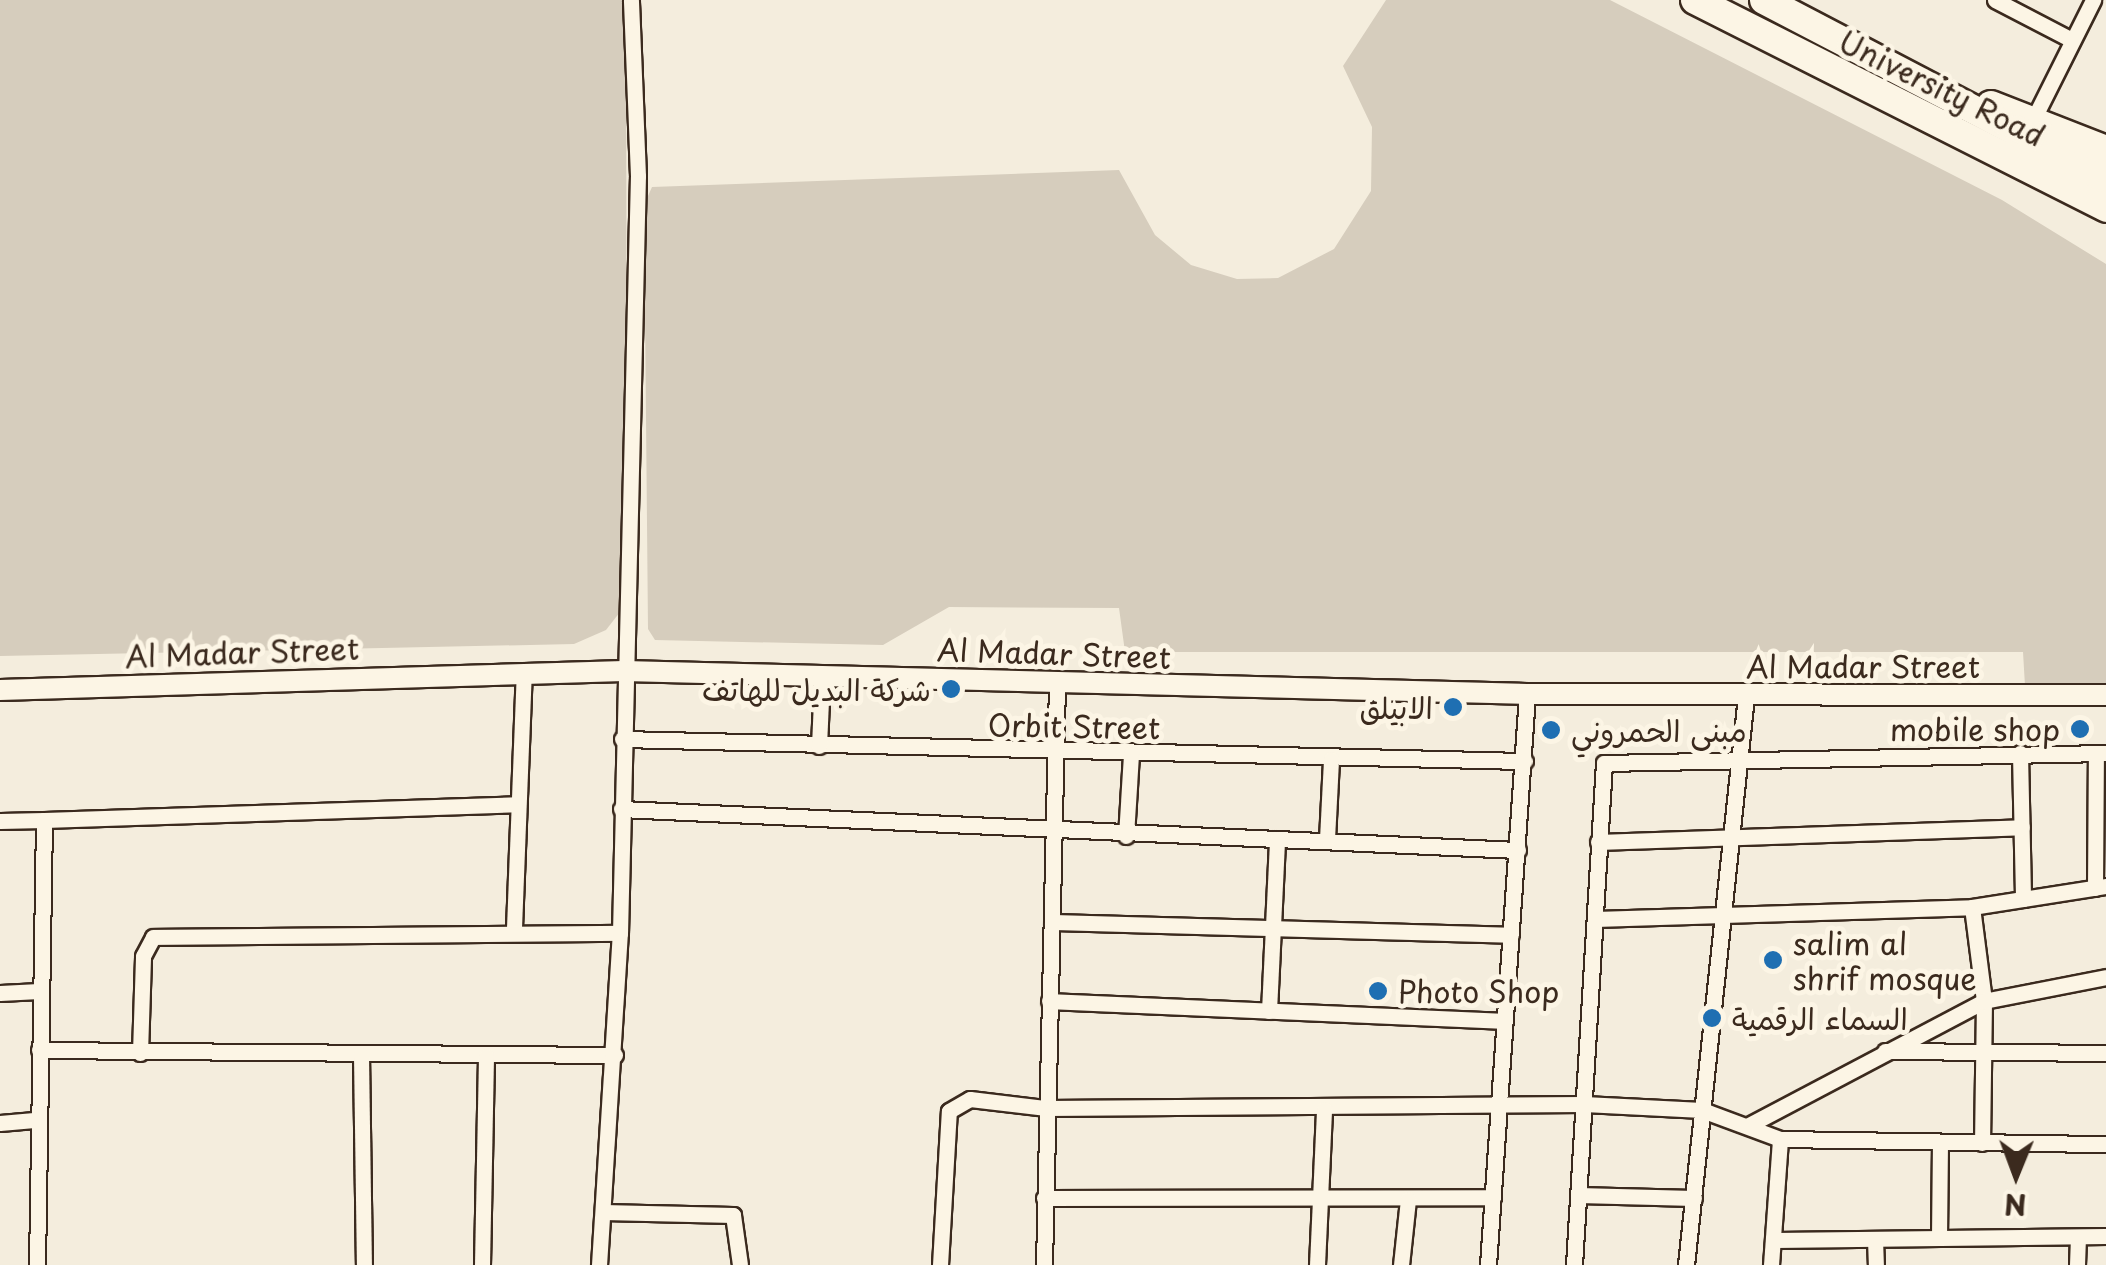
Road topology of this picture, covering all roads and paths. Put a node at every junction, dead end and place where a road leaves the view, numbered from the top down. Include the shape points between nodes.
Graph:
1 (632, 0) edge
2 (1695, 0) edge
3 (1764, 0) edge
4 (1994, 0) edge
5 (2093, 0) edge
6 (2072, 40) junction
7 (2029, 128) junction
8 (2106, 150) edge
9 (2035, 171) junction
10 (2106, 179) edge
11 (2106, 208) edge
12 (2106, 222) edge
13 (624, 670) junction
14 (524, 674) junction
15 (822, 676) junction
16 (1057, 684) junction
17 (0, 690) edge
18 (1528, 694) junction
19 (2106, 694) edge
20 (1746, 696) junction
21 (622, 739) junction
22 (819, 746) junction
23 (2020, 753) junction
24 (2101, 753) edge
25 (1057, 754) junction
26 (1131, 754) junction
27 (1742, 756) junction
28 (1331, 759) junction
29 (1525, 761) junction
30 (517, 804) junction
31 (621, 809) junction
32 (44, 820) junction
33 (0, 821) edge
34 (2022, 827) junction
35 (1736, 833) junction
36 (1056, 836) junction
37 (1126, 836) junction
38 (1276, 839) junction
39 (1327, 839) junction
40 (1598, 842) junction
41 (1518, 850) junction
42 (2101, 887) edge
43 (2022, 898) junction
44 (1972, 907) junction
45 (1726, 914) junction
46 (1595, 919) junction
47 (1052, 922) junction
48 (514, 928) junction
49 (1272, 929) junction
50 (620, 933) junction
51 (1511, 935) junction
52 (2106, 977) edge
53 (39, 991) junction
54 (0, 992) edge
55 (1984, 1001) junction
56 (1049, 1002) junction
57 (1269, 1011) junction
58 (1505, 1021) junction
59 (39, 1050) junction
60 (1882, 1051) junction
61 (1983, 1052) junction
62 (140, 1053) junction
63 (2106, 1053) edge
64 (362, 1055) junction
65 (614, 1055) junction
66 (486, 1056) junction
67 (1498, 1102) junction
68 (1584, 1104) junction
69 (1046, 1108) junction
70 (1324, 1109) junction
71 (1702, 1110) junction
72 (37, 1120) junction
73 (0, 1122) edge
74 (1748, 1125) junction
75 (1780, 1139) junction
76 (1940, 1143) junction
77 (1982, 1143) junction
78 (2106, 1144) edge
79 (1578, 1194) junction
80 (1493, 1197) junction
81 (1044, 1198) junction
82 (1408, 1198) junction
83 (1694, 1198) junction
84 (1320, 1200) junction
85 (602, 1212) junction
86 (2106, 1236) edge
87 (2078, 1237) junction
88 (1939, 1238) junction
89 (1875, 1239) junction
90 (1774, 1240) junction
91 (37, 1265) edge
92 (364, 1265) edge
93 (482, 1265) edge
94 (599, 1265) edge
95 (740, 1265) edge
96 (940, 1265) edge
97 (1044, 1265) edge
98 (1317, 1265) edge
99 (1401, 1265) edge
100 (1488, 1265) edge
101 (1574, 1265) edge
102 (1686, 1265) edge
103 (1772, 1265) edge
104 (1876, 1265) edge
105 (2077, 1265) edge

1 - 13 street via 638,176
2 - 9 highway, University Road
3 - 7 highway, University Road via 1921,83
4 - 6 street
5 - 6 street
6 - 7 street
7 - 8 highway
7 - 10 highway, University Road
9 - 11 highway, University Road
9 - 12 highway
13 - 14 street, Al Madar Street
13 - 15 street, Al Madar Street
13 - 21 street
14 - 17 street, Al Madar Street
14 - 30 street
15 - 16 street, Al Madar Street
15 - 22 street
16 - 18 street, Al Madar Street
16 - 25 street
18 - 20 street, Al Madar Street
18 - 29 street
19 - 20 street, Al Madar Street
20 - 27 street
21 - 22 street, Orbit Street
21 - 31 street
22 - 25 street, Orbit Street
23 - 24 street
23 - 27 street
23 - 34 street
24 - 42 street
25 - 26 street, Orbit Street
25 - 36 street
26 - 28 street, Orbit Street
26 - 37 street
27 - 35 street
27 - 40 street via 1606,761
28 - 29 street, Orbit Street
28 - 39 street
29 - 41 street
30 - 32 street
30 - 48 street
31 - 36 street
31 - 50 street
32 - 33 street
32 - 53 street
34 - 35 street
34 - 43 street
35 - 40 street
35 - 45 street
36 - 37 street
36 - 47 street
37 - 38 street
38 - 39 street
38 - 49 street
39 - 41 street
40 - 46 street
41 - 51 street
42 - 43 street
43 - 44 street
44 - 45 street
44 - 55 street
45 - 46 street
45 - 71 street
46 - 68 street
47 - 49 street
47 - 56 street
48 - 50 street
48 - 62 street via 153,937 143,956
49 - 51 street
49 - 57 street
50 - 65 street
51 - 58 street
52 - 55 street
53 - 54 street
53 - 59 street
55 - 60 street
55 - 61 street
56 - 57 street
56 - 69 street
57 - 58 street
58 - 67 street
59 - 62 street
59 - 72 street
60 - 61 street
60 - 74 street
61 - 63 street
61 - 77 street
62 - 64 street
64 - 66 street
64 - 92 street
65 - 66 street
65 - 85 street
66 - 93 street
67 - 68 street
67 - 70 street
67 - 80 street
68 - 71 street
68 - 79 street
69 - 70 street
69 - 81 street
69 - 96 street via 970,1099 949,1111
70 - 84 street
71 - 74 street
71 - 83 street
72 - 73 street
72 - 91 street
74 - 75 street
75 - 76 street
75 - 90 street
76 - 77 street
76 - 88 street
77 - 78 street
79 - 83 street
79 - 101 street
80 - 82 street
80 - 100 street
81 - 84 street
81 - 97 street
82 - 84 street
82 - 99 street
83 - 102 street
84 - 98 street
85 - 94 street
85 - 95 street via 727,1212
86 - 87 street
87 - 88 street
87 - 105 street
88 - 89 street
89 - 90 street
89 - 104 street
90 - 103 street

